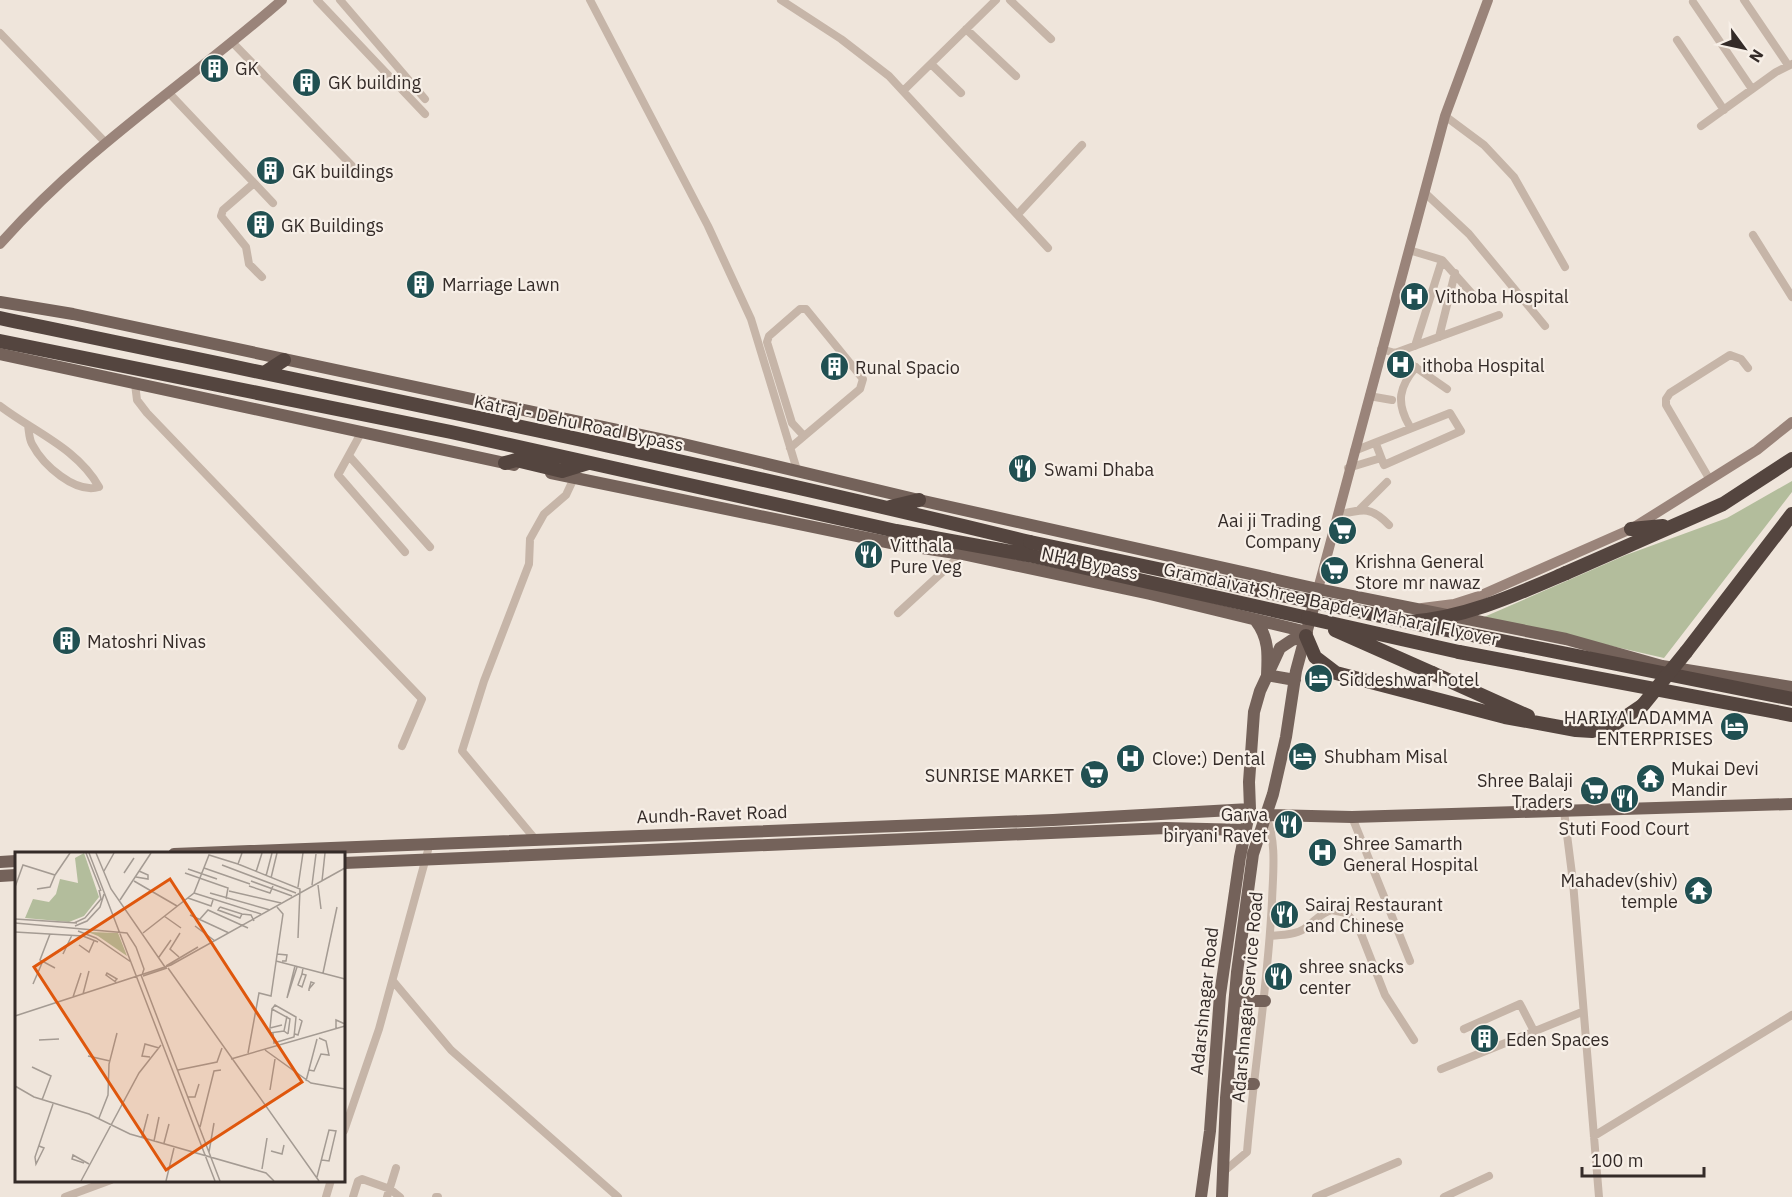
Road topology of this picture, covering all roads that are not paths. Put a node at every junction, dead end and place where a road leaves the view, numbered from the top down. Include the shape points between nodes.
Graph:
1 (282, 0) edge
2 (317, 0) edge
3 (340, 0) edge
4 (590, 0) edge
5 (781, 0) edge
6 (996, 0) edge
7 (1010, 0) edge
8 (1488, 0) edge
9 (1744, 0) edge
10 (1693, 2) dead end
11 (966, 29) junction
12 (0, 33) edge
13 (1051, 39) dead end
14 (1677, 40) dead end
15 (232, 42) junction
16 (931, 64) junction
17 (1790, 64) edge
18 (1016, 76) dead end
19 (1752, 89) junction
20 (903, 92) junction
21 (169, 93) junction
22 (961, 93) dead end
23 (425, 99) dead end
24 (1724, 110) junction
25 (425, 114) dead end
26 (1445, 116) junction
27 (1701, 126) dead end
28 (105, 142) junction
29 (1082, 145) dead end
30 (360, 174) dead end
31 (253, 184) junction
32 (1424, 192) junction
33 (273, 202) dead end
34 (1018, 214) junction
35 (1753, 235) dead end
36 (0, 244) edge
37 (1048, 248) dead end
38 (1409, 250) junction
39 (1442, 260) junction
40 (1565, 267) dead end
41 (1455, 273) junction
42 (261, 277) dead end
43 (1474, 296) dead end
44 (1792, 297) edge
45 (0, 302) edge
46 (1499, 315) dead end
47 (0, 318) edge
48 (1545, 326) dead end
49 (1439, 337) junction
50 (0, 341) edge
51 (1415, 346) junction
52 (1381, 350) junction
53 (1395, 353) junction
54 (0, 354) edge
55 (284, 360) junction
56 (1416, 367) junction
57 (1748, 368) dead end
58 (264, 374) junction
59 (135, 384) junction
60 (1447, 389) dead end
61 (1369, 396) junction
62 (1392, 400) dead end
63 (0, 406) edge
64 (1792, 422) edge
65 (28, 425) junction
66 (1409, 425) dead end
67 (361, 433) junction
68 (804, 436) junction
69 (1376, 444) junction
70 (790, 448) junction
71 (1354, 451) junction
72 (350, 457) junction
73 (1381, 458) junction
74 (1792, 459) edge
75 (590, 462) junction
76 (505, 463) junction
77 (1348, 468) junction
78 (797, 470) junction
79 (574, 478) junction
80 (1710, 480) junction
81 (1387, 482) dead end
82 (919, 500) junction
83 (888, 507) junction
84 (1360, 509) junction
85 (1792, 514) edge
86 (1338, 515) junction
87 (1389, 525) dead end
88 (1674, 526) junction
89 (1631, 529) junction
90 (930, 545) junction
91 (430, 547) dead end
92 (1029, 549) junction
93 (405, 552) dead end
94 (962, 554) junction
95 (1318, 589) junction
96 (1416, 608) junction
97 (898, 613) dead end
98 (1256, 621) junction
99 (1409, 622) junction
100 (1307, 628) junction
101 (1664, 670) junction
102 (1267, 675) junction
103 (1295, 680) junction
104 (1792, 687) edge
105 (1792, 699) edge
106 (1792, 715) edge
107 (1558, 727) junction
108 (402, 746) dead end
109 (1792, 804) edge
110 (1250, 809) junction
111 (1564, 811) junction
112 (1265, 815) junction
113 (1352, 817) junction
114 (1246, 830) junction
115 (536, 839) junction
116 (430, 843) junction
117 (221, 852) edge
118 (427, 860) junction
119 (345, 863) edge
120 (15, 875) edge
121 (0, 876) edge
122 (1270, 936) junction
123 (1410, 961) dead end
124 (393, 981) junction
125 (1236, 1001) junction
126 (1265, 1001) junction
127 (1582, 1012) junction
128 (1792, 1015) edge
129 (1464, 1029) dead end
130 (1534, 1031) junction
131 (1414, 1040) dead end
132 (1441, 1069) dead end
133 (1228, 1084) junction
134 (1254, 1084) junction
135 (355, 1095) junction
136 (345, 1097) edge
137 (345, 1128) edge
138 (1594, 1136) junction
139 (1398, 1162) dead end
140 (396, 1168) dead end
141 (1222, 1173) junction
142 (1489, 1176) dead end
143 (106, 1182) edge
144 (330, 1182) edge
145 (389, 1193) edge
146 (66, 1197) edge
147 (326, 1197) edge
148 (353, 1197) edge
149 (400, 1197) edge
150 (618, 1197) edge
151 (1201, 1197) edge
152 (1222, 1197) edge
153 (1316, 1197) edge
154 (1444, 1197) edge
155 (1599, 1197) edge

1 - 15 main road
2 - 25 street
3 - 23 street
4 - 70 street via 708,226 751,319
5 - 20 street via 859,53
6 - 11 street
7 - 13 street
8 - 26 main road
9 - 17 street
10 - 19 street
11 - 16 street
11 - 18 street
12 - 28 street
14 - 24 street
15 - 21 main road
15 - 30 street
16 - 20 street
16 - 22 street
17 - 19 street
19 - 24 street
20 - 34 street
21 - 28 main road
21 - 31 street
24 - 27 street
26 - 32 main road
26 - 40 street via 1484,146 1514,177
28 - 36 main road via 68,173
29 - 34 street
31 - 33 street
31 - 42 street via 221,216 246,248 249,264
32 - 38 main road
32 - 48 street via 1469,234
34 - 37 street
35 - 44 street
38 - 39 street
38 - 52 main road
39 - 41 street
39 - 51 street
41 - 43 street
41 - 49 street
45 - 55 main road
46 - 49 street
47 - 58 highway, Katraj - Dehu Road Bypass
49 - 51 street
50 - 75 highway, Katraj - Dehu Road Bypass
51 - 53 street
52 - 53 street
52 - 61 main road
53 - 56 street
54 - 59 main road, NH4 Bypass
55 - 58 highway
55 - 78 main road
56 - 60 street
56 - 66 street via 1400,396 1401,410
57 - 80 street via 1741,359 1730,355 1666,399
58 - 83 highway, Katraj - Dehu Road Bypass
59 - 67 main road, NH4 Bypass
59 - 108 street via 137,400 147,413 422,699
61 - 62 street
61 - 71 main road
63 - 65 street
64 - 80 main road
65 - 65 street via 75,457 99,487 79,488 67,481 32,444
67 - 72 street
67 - 76 main road, NH4 Bypass
68 - 68 street via 860,389 863,379 806,309 800,309 769,336 768,342 792,423
68 - 70 street
69 - 71 street
69 - 73 street
69 - 73 street via 1450,413 1461,431 1384,465
70 - 78 street
71 - 77 main road
72 - 91 street
72 - 93 street via 338,475
73 - 77 street
74 - 88 highway via 1723,504
75 - 76 highway via 562,471 516,460
75 - 90 highway, Katraj - Dehu Road Bypass via 904,532
76 - 79 main road, NH4 Bypass
77 - 86 main road
78 - 82 main road
79 - 90 main road, NH4 Bypass
79 - 115 street via 566,495 544,514 530,539 529,564 462,751
80 - 89 main road
81 - 84 street
82 - 83 highway
82 - 95 main road
83 - 92 highway, Gramdaivat Shree Bapdev Maharaj Flyover
84 - 86 street
84 - 87 street via 1373,511
85 - 107 highway, bridge via 1643,705 1622,721 1600,729
86 - 95 main road
88 - 89 highway
88 - 99 highway, bridge via 1483,608
89 - 96 main road via 1479,596 1454,604
90 - 92 highway, Gramdaivat Shree Bapdev Maharaj Flyover
90 - 94 main road, NH4 Bypass
92 - 99 highway, Gramdaivat Shree Bapdev Maharaj Flyover, bridge
92 - 100 highway, Gramdaivat Shree Bapdev Maharaj Flyover
94 - 97 street
94 - 98 main road, NH4 Bypass
95 - 96 main road
95 - 100 main road, Adarshnagar Road
96 - 101 main road via 1566,639
98 - 100 main road, NH4 Bypass
98 - 102 main road via 1268,648
99 - 101 highway, Gramdaivat Shree Bapdev Maharaj Flyover
100 - 102 main road via 1280,648
100 - 103 main road, Adarshnagar Road
100 - 106 highway, Gramdaivat Shree Bapdev Maharaj Flyover, bridge via 1459,652
100 - 107 highway, bridge via 1432,673
100 - 107 highway via 1315,657 1349,678
101 - 104 main road
101 - 105 highway
102 - 103 main road
102 - 110 main road via 1254,712
103 - 112 main road, Adarshnagar Road via 1286,737
109 - 111 main road
110 - 114 main road, Adarshnagar Road
110 - 115 main road, Aundh-Ravet Road
111 - 113 main road
111 - 127 street
112 - 113 main road
112 - 122 street, Adarshnagar Service Road via 1274,844
112 - 125 main road, Adarshnagar Road via 1253,854
113 - 123 street
114 - 118 main road, Aundh-Ravet Road via 1166,828
114 - 151 main road, Adarshnagar Road via 1220,995
115 - 116 main road, Aundh-Ravet Road
116 - 117 main road, Aundh-Ravet Road
116 - 118 street
118 - 119 main road, Aundh-Ravet Road
118 - 124 street
120 - 121 main road
122 - 126 street, Adarshnagar Service Road
122 - 131 street via 1296,933 1317,916 1332,910 1352,917 1385,995
124 - 135 street
124 - 150 street via 451,1050
125 - 126 main road
125 - 133 main road, Adarshnagar Road
126 - 134 street, Adarshnagar Service Road
127 - 130 street
127 - 138 street
128 - 138 street
129 - 130 street via 1520,1004
130 - 132 street
133 - 134 main road
133 - 141 main road, Adarshnagar Road
134 - 141 street, Adarshnagar Service Road via 1246,1152
135 - 136 street
135 - 137 street
138 - 155 street
139 - 153 street
140 - 145 street
141 - 152 main road, Adarshnagar Road
142 - 154 street
143 - 146 street
144 - 147 street
145 - 148 street via 360,1179
145 - 149 street

